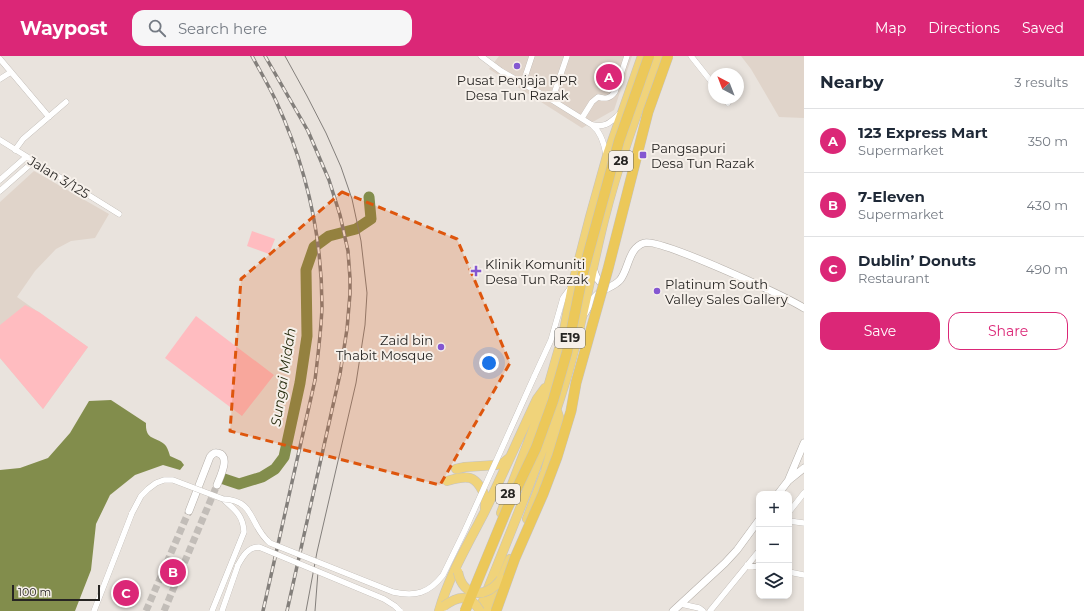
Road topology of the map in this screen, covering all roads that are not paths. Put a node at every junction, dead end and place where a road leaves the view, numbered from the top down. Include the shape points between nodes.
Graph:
1 (481, 56) edge
2 (532, 56) edge
3 (566, 56) edge
4 (627, 56) edge
5 (642, 56) edge
6 (649, 56) edge
7 (658, 56) edge
8 (668, 56) edge
9 (691, 56) edge
10 (0, 58) edge
11 (11, 72) junction
12 (708, 78) edge
13 (0, 79) edge
14 (522, 83) junction
15 (552, 100) junction
16 (66, 102) dead end
17 (623, 111) junction
18 (49, 117) junction
19 (582, 118) junction
20 (592, 125) junction
21 (0, 140) edge
22 (15, 150) junction
23 (607, 156) junction
24 (26, 157) junction
25 (34, 161) junction
26 (0, 180) edge
27 (0, 191) edge
28 (119, 214) dead end
29 (593, 268) junction
30 (573, 284) junction
31 (608, 288) junction
32 (804, 308) edge
33 (581, 320) junction
34 (552, 376) junction
35 (556, 408) junction
36 (804, 443) edge
37 (509, 458) junction
38 (804, 468) edge
39 (456, 469) dead end
40 (447, 481) dead end
41 (788, 481) junction
42 (217, 485) tunnel mouth
43 (197, 490) junction
44 (780, 491) edge
45 (804, 493) edge
46 (212, 496) dead end
47 (223, 499) junction
48 (792, 508) edge
49 (189, 511) tunnel mouth
50 (485, 511) junction
51 (792, 521) edge
52 (804, 523) edge
53 (756, 524) edge
54 (756, 554) edge
55 (462, 556) junction
56 (747, 565) junction
57 (238, 566) junction
58 (756, 566) edge
59 (792, 573) edge
60 (804, 575) edge
61 (501, 579) junction
62 (220, 590) junction
63 (681, 604) junction
64 (441, 609) edge
65 (94, 611) edge
66 (212, 611) edge
67 (222, 611) edge
68 (400, 611) edge
69 (462, 611) edge
70 (465, 611) edge
71 (479, 611) edge
72 (488, 611) edge
73 (496, 611) edge
74 (674, 611) edge
75 (703, 611) edge
76 (710, 611) edge

1 - 14 street
2 - 14 street
3 - 15 street
4 - 19 street via 615,92 608,99 598,97
5 - 17 highway, 28
6 - 70 highway, E19, bridge via 619,141 584,273 567,352 552,401 536,448 507,509
7 - 29 highway, 28 via 615,179
8 - 73 highway, E19, bridge via 648,112 557,457
9 - 12 street
10 - 11 street
11 - 13 street
11 - 18 street
14 - 15 street
15 - 19 street
16 - 18 street
17 - 20 street via 604,126
17 - 23 highway, 28
18 - 22 street via 23,139
19 - 20 street
20 - 23 street via 597,128
21 - 22 street, Jalan 3/125
22 - 24 street, Jalan 3/125
23 - 30 highway, 28
24 - 25 street, Jalan 3/125
24 - 26 street
25 - 27 street
25 - 28 street, Jalan 3/125
29 - 31 street via 599,282
29 - 33 highway, 28
30 - 34 highway, 28
30 - 47 street, bridge via 563,298 551,340 465,530 443,575 426,590 412,594 394,592 270,543 241,503
31 - 32 street via 620,280 631,254 645,242 693,256
31 - 33 street via 593,299
33 - 35 highway, 28
34 - 37 highway via 537,400
34 - 69 highway, 28
35 - 61 highway via 559,418 558,429 545,472
35 - 71 highway, 28 via 547,439
36 - 41 street
37 - 39 highway via 496,465
37 - 50 highway
38 - 41 street
40 - 50 highway via 462,478 474,480 485,497
41 - 44 street
42 - 43 street via 225,458 216,453 210,457
43 - 46 street
43 - 49 street
45 - 48 street
47 - 62 street via 238,514 244,524 244,532
47 - 65 street, bridge via 173,480 164,480 148,489 132,513
50 - 55 highway
51 - 52 street
53 - 63 street via 737,550
54 - 56 street
55 - 61 highway, bridge via 458,572 464,587 477,593 486,592
55 - 64 highway via 442,601
56 - 58 street
56 - 76 street
57 - 62 street
57 - 67 street
57 - 68 street, bridge via 248,551 259,547 384,599
59 - 60 street
61 - 72 highway
62 - 66 street
63 - 74 street
63 - 75 street
64 - 71 highway, bridge via 460,597 473,602

